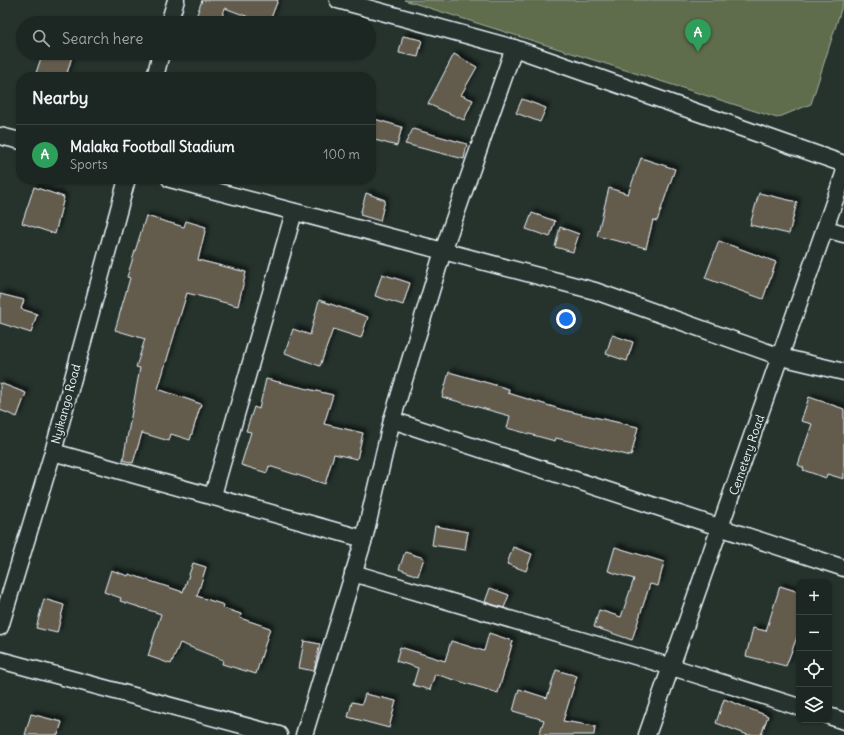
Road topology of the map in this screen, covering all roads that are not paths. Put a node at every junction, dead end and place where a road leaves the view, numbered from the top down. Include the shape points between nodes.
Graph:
1 (176, 0) edge
2 (338, 0) edge
3 (171, 16) edge
4 (514, 48) junction
5 (159, 60) edge
6 (155, 72) edge
7 (0, 136) edge
8 (16, 140) edge
9 (844, 164) edge
10 (844, 174) edge
11 (126, 184) edge
12 (189, 184) edge
13 (294, 212) junction
14 (826, 229) junction
15 (844, 234) edge
16 (443, 251) junction
17 (781, 357) junction
18 (844, 372) edge
19 (392, 420) junction
20 (53, 452) junction
21 (213, 495) junction
22 (721, 528) junction
23 (364, 538) junction
24 (844, 568) edge
25 (353, 573) junction
26 (0, 627) edge
27 (0, 660) edge
28 (672, 667) junction
29 (796, 706) edge
30 (832, 717) edge
31 (844, 721) edge
32 (279, 735) edge
33 (304, 735) edge
34 (647, 735) edge

1 - 3 street
2 - 4 street
4 - 9 street
4 - 16 street
5 - 6 street
7 - 8 street
10 - 14 street, Cemetery Road
11 - 20 street, Nyikango Road
12 - 13 street
13 - 16 street
13 - 21 street
14 - 15 street
14 - 17 street, Cemetery Road
16 - 17 street via 595,290
16 - 19 street
17 - 18 street
17 - 22 street, Cemetery Road
19 - 22 street
19 - 23 street
20 - 21 street
20 - 26 street, Nyikango Road
21 - 23 street
22 - 24 street
22 - 28 street, Cemetery Road
23 - 25 street
25 - 28 street
25 - 33 street
27 - 32 street
28 - 29 street
28 - 34 street, Cemetery Road
30 - 31 street

